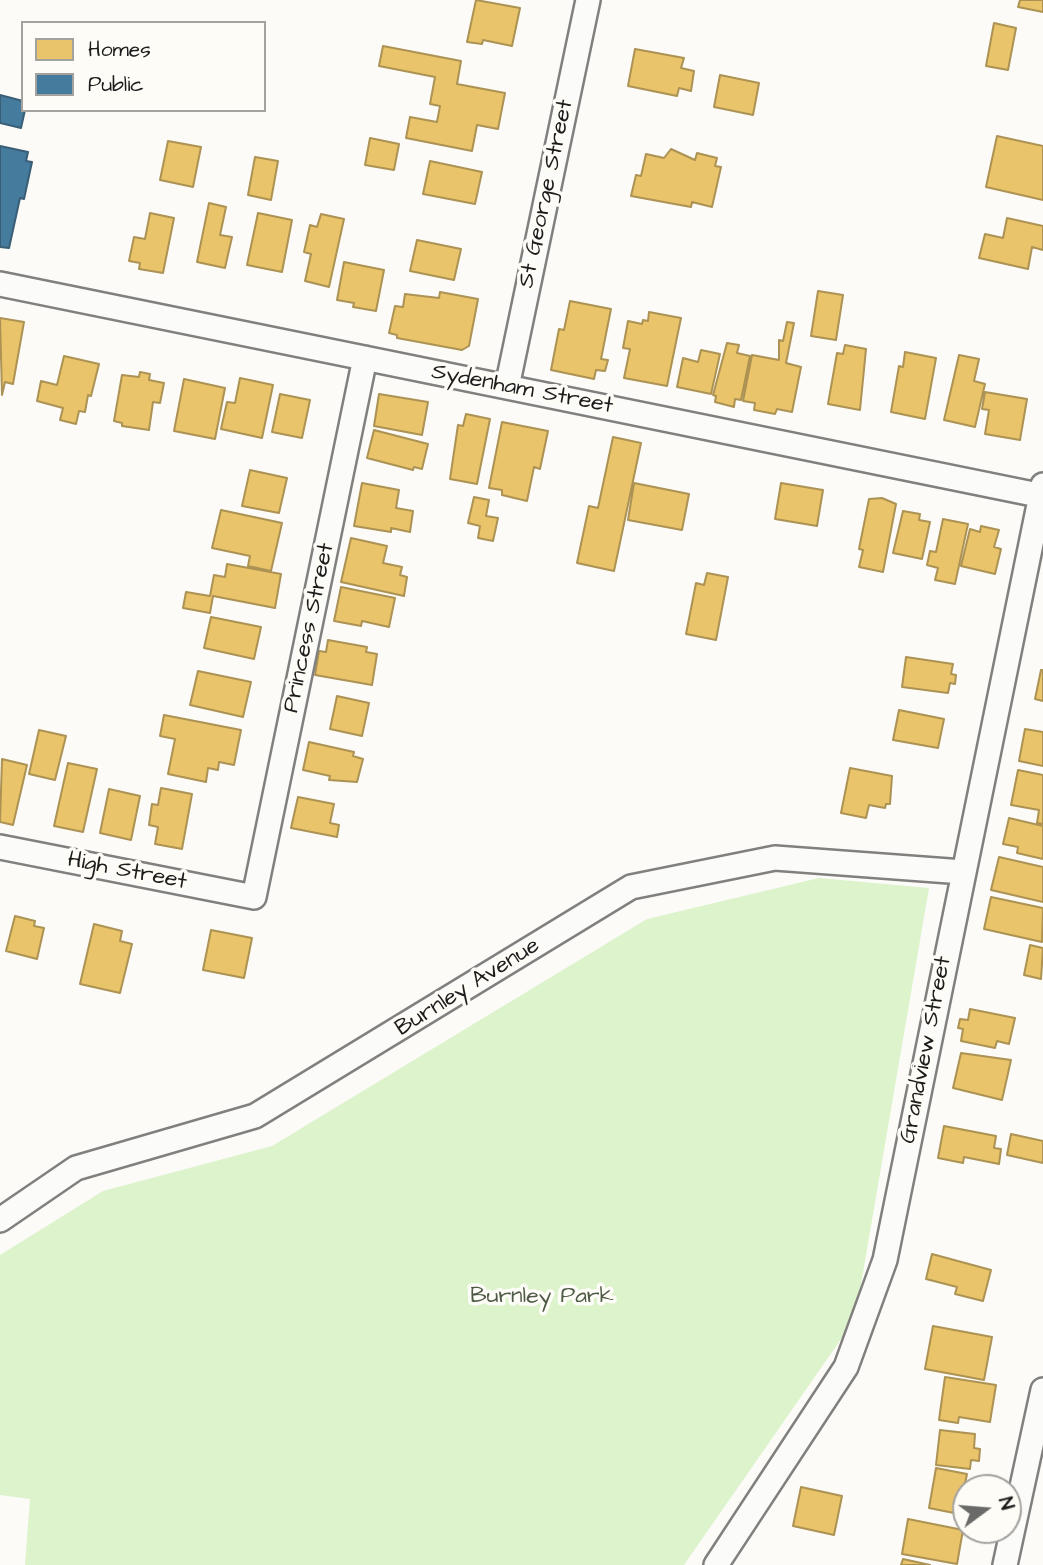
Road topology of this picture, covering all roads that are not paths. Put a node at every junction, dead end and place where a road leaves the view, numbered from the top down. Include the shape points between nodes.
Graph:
1 (588, 0) edge
2 (0, 284) edge
3 (365, 358) junction
4 (507, 387) junction
5 (1042, 492) edge
6 (0, 847) edge
7 (963, 872) junction
8 (254, 897) joint
9 (0, 1220) edge
10 (1043, 1390) edge
11 (716, 1565) edge
12 (1005, 1565) edge

1 - 4 street, St George Street
2 - 3 street, Sydenham Street
3 - 4 street, Sydenham Street
3 - 8 street, Princess Street
4 - 5 street, Sydenham Street
5 - 7 street, Grandview Street
6 - 8 street, High Street
7 - 9 street, Burnley Avenue via 775,858 631,887 255,1116 76,1168
7 - 11 street, Grandview Street via 880,1272 846,1367
10 - 12 street

